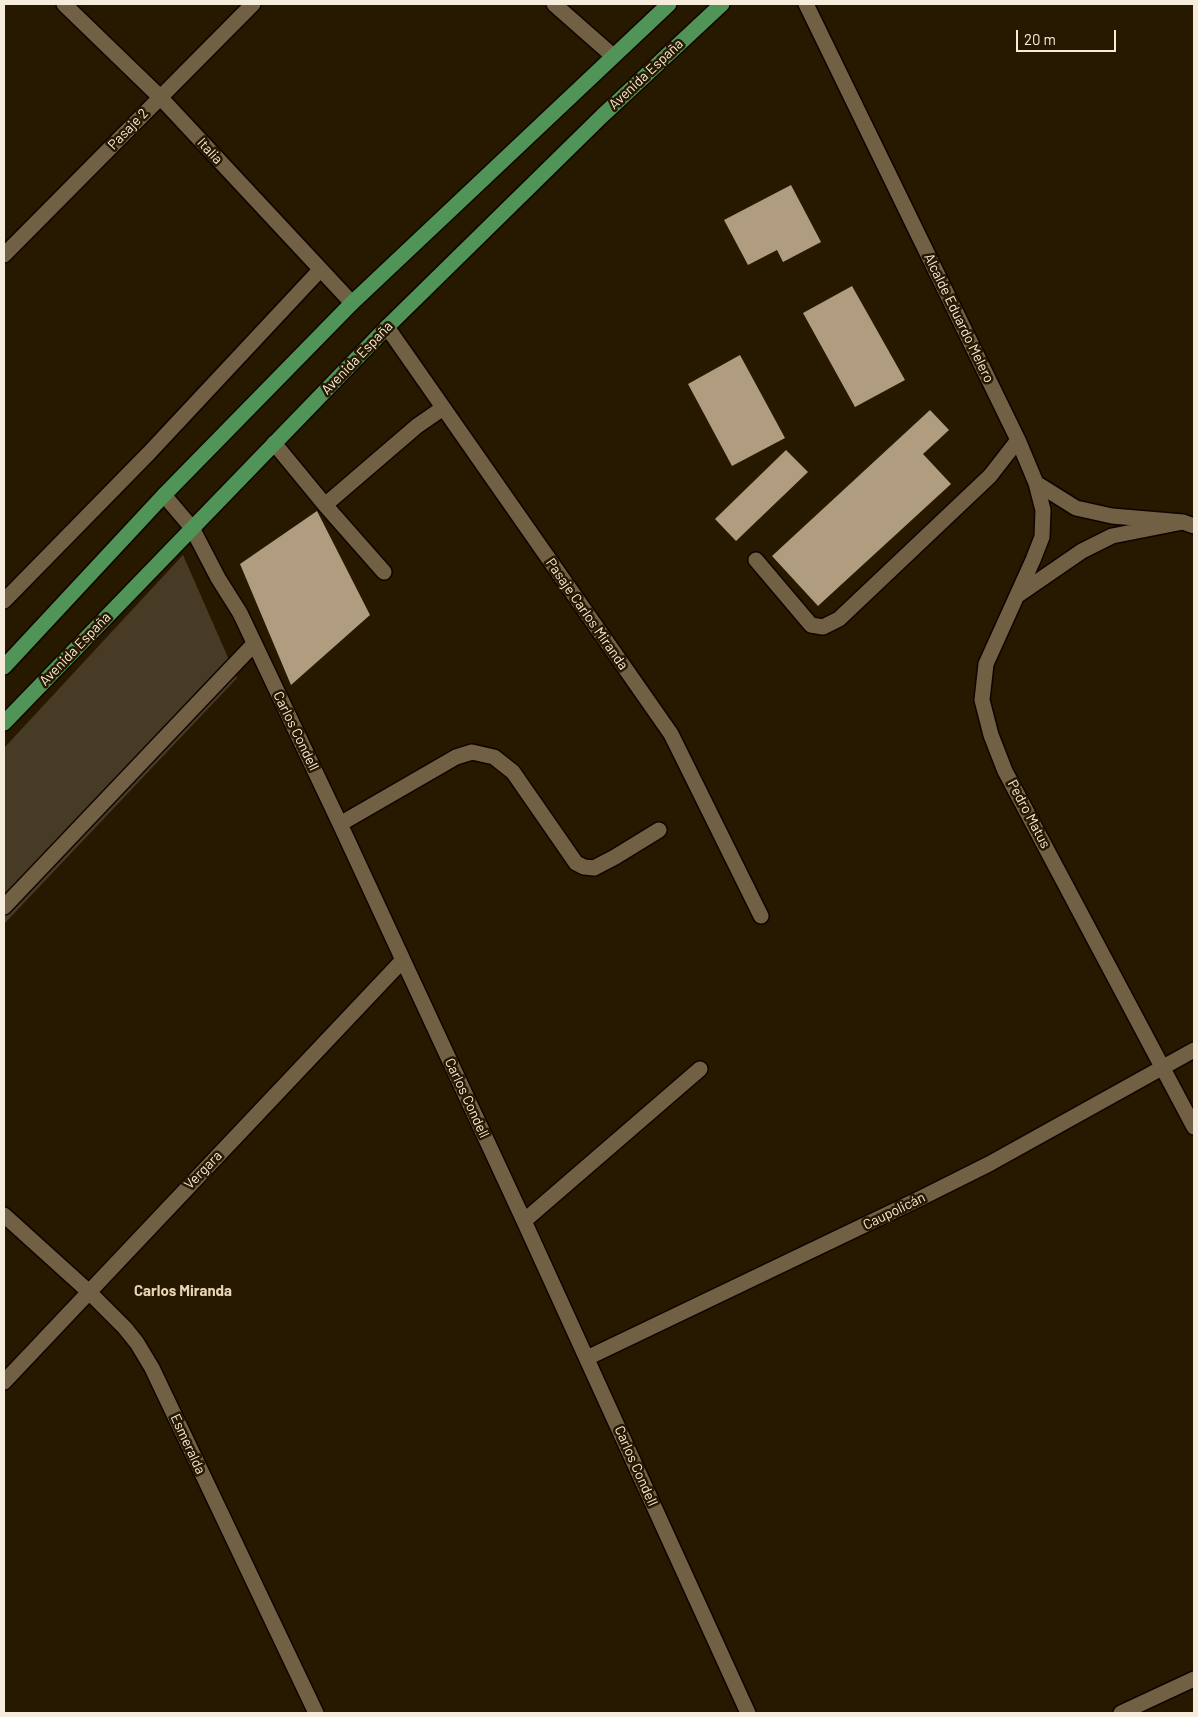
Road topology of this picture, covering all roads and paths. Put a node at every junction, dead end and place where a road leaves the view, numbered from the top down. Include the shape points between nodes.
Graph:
1 (64, 4) edge
2 (253, 4) edge
3 (554, 4) edge
4 (669, 4) edge
5 (722, 4) edge
6 (806, 4) edge
7 (613, 56) junction
8 (160, 96) junction
9 (4, 256) edge
10 (320, 270) junction
11 (352, 303) junction
12 (387, 327) junction
13 (443, 408) junction
14 (1018, 440) junction
15 (274, 443) junction
16 (1036, 483) junction
17 (164, 495) junction
18 (325, 505) junction
19 (1189, 524) edge
20 (192, 528) junction
21 (756, 560) dead end
22 (384, 572) dead end
23 (1018, 595) junction
24 (4, 601) edge
25 (254, 644) junction
26 (4, 667) edge
27 (4, 723) edge
28 (340, 824) junction
29 (659, 830) dead end
30 (4, 907) edge
31 (761, 916) dead end
32 (403, 960) junction
33 (1194, 1050) edge
34 (1163, 1066) junction
35 (700, 1069) dead end
36 (1194, 1126) edge
37 (4, 1215) edge
38 (524, 1220) junction
39 (88, 1291) junction
40 (587, 1358) junction
41 (4, 1382) edge
42 (1194, 1679) edge
43 (316, 1713) edge
44 (748, 1713) edge
45 (1121, 1713) edge

1 - 8 street, Italia
2 - 8 street, Pasaje 2
3 - 7 street
4 - 7 main road
5 - 12 main road, Avenida España via 602,116
6 - 14 street, Alcalde Eduardo Melero
7 - 11 main road
8 - 9 street, Pasaje 2
8 - 10 street, Italia
10 - 11 street, Italia
10 - 24 street via 149,453
11 - 17 main road
12 - 13 street, Pasaje Carlos Miranda
12 - 15 main road, Avenida España
13 - 18 street via 417,426
13 - 31 street, Pasaje Carlos Miranda via 671,734
14 - 16 street, Alcalde Eduardo Melero
14 - 21 street via 990,476 839,619 823,627 811,625
15 - 18 street
15 - 20 main road, Avenida España
16 - 19 street via 1076,508 1112,516
16 - 23 street, Pedro Matus via 1043,510 1042,536
17 - 20 street, Carlos Condell
17 - 26 main road
18 - 22 street
19 - 23 street via 1112,536 1082,551
20 - 25 street, Carlos Condell
20 - 27 main road, Avenida España
23 - 34 street, Pedro Matus via 986,664 982,700 991,736 1005,771
25 - 28 street, Carlos Condell
25 - 30 street
28 - 29 street via 456,757 472,752 494,757 513,772 576,863 584,867 594,868
28 - 32 street, Carlos Condell
32 - 38 street, Carlos Condell
32 - 39 street, Vergara
33 - 34 street, Caupolicán
34 - 36 street, Pedro Matus
34 - 40 street, Caupolicán via 980,1168
35 - 38 street
37 - 39 street, Esmeralda
38 - 40 street, Carlos Condell
39 - 41 street, Vergara
39 - 43 street, Esmeralda via 125,1328 152,1368
40 - 44 street, Carlos Condell
42 - 45 street

